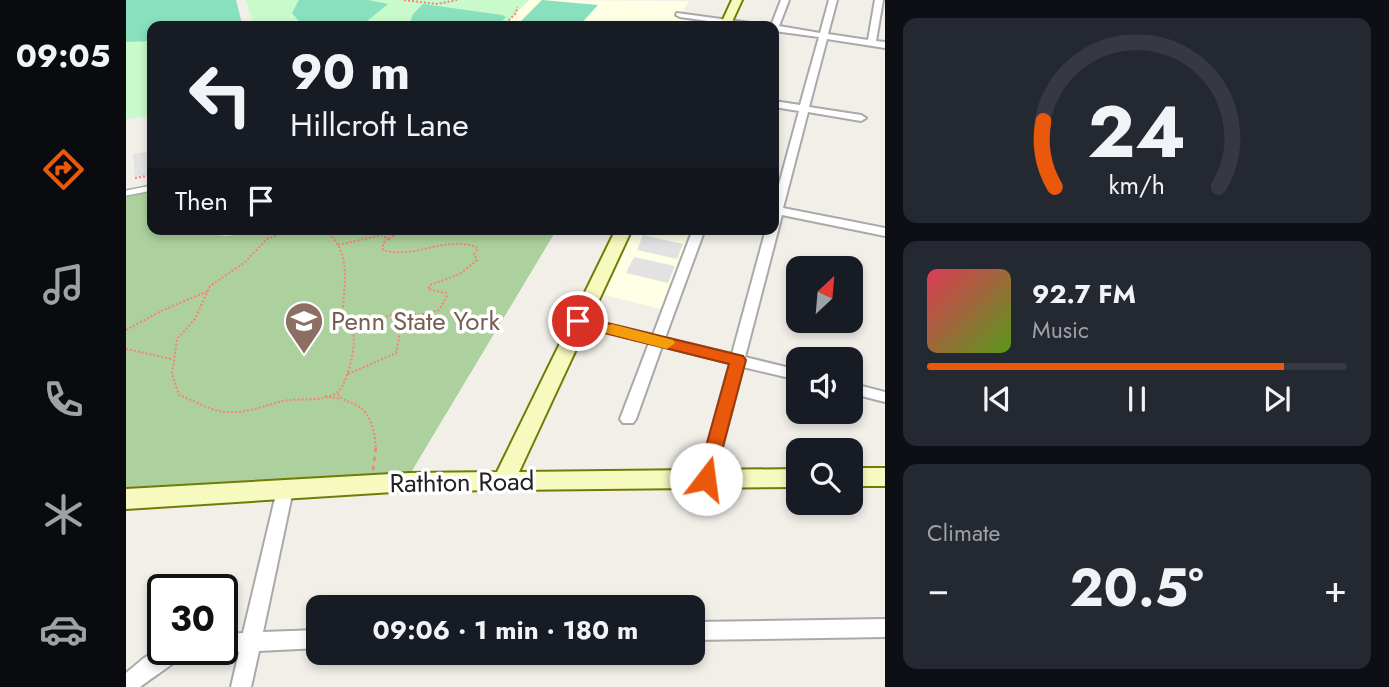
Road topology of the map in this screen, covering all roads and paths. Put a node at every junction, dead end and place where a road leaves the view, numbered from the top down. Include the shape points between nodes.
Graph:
1 (404, 0) edge
2 (457, 0) edge
3 (737, 0) edge
4 (785, 0) edge
5 (833, 0) edge
6 (879, 0) edge
7 (517, 7) dead end
8 (680, 15) dead end
9 (508, 21) edge
10 (711, 21) edge
11 (727, 21) edge
12 (777, 21) edge
13 (779, 30) edge
14 (824, 36) junction
15 (872, 43) junction
16 (885, 45) edge
17 (779, 105) edge
18 (805, 110) junction
19 (861, 118) dead end
20 (147, 176) edge
21 (135, 178) dead end
22 (147, 189) edge
23 (126, 193) edge
24 (779, 200) edge
25 (779, 211) edge
26 (885, 232) edge
27 (276, 235) edge
28 (333, 235) edge
29 (394, 235) edge
30 (621, 235) edge
31 (697, 235) edge
32 (770, 235) edge
33 (388, 239) junction
34 (338, 246) junction
35 (209, 290) junction
36 (419, 316) junction
37 (578, 321) junction
38 (126, 330) edge
39 (352, 332) junction
40 (657, 341) junction
41 (126, 349) edge
42 (172, 359) junction
43 (738, 360) junction
44 (786, 372) edge
45 (347, 374) junction
46 (863, 391) edge
47 (337, 393) junction
48 (324, 396) junction
49 (885, 397) edge
50 (341, 399) junction
51 (628, 419) dead end
52 (863, 477) edge
53 (885, 477) edge
54 (786, 478) edge
55 (706, 479) junction
56 (504, 481) junction
57 (368, 484) junction
58 (285, 490) junction
59 (126, 499) edge
60 (885, 628) edge
61 (705, 631) edge
62 (306, 639) edge
63 (250, 640) junction
64 (238, 641) edge
65 (151, 665) edge
66 (126, 686) edge
67 (241, 687) edge

1 - 2 path via 437,4
3 - 11 street
4 - 12 street
5 - 14 street
6 - 15 street
7 - 9 path
8 - 10 street
13 - 14 street
14 - 15 street
14 - 18 street
15 - 16 street
17 - 18 street
18 - 19 street
18 - 24 street
20 - 21 path
22 - 23 lane
25 - 26 street
27 - 35 path
28 - 34 path
29 - 33 path
30 - 37 street
31 - 40 street
32 - 43 street
33 - 34 path via 377,236
33 - 36 path via 382,247 395,254 459,243 478,248 472,266 429,286 431,291 446,293 446,301 439,310
34 - 39 path via 347,272 343,313
35 - 38 path
35 - 42 path via 195,319 177,339
36 - 39 path via 394,314
36 - 45 path via 399,330 396,353
37 - 40 street
37 - 56 street
39 - 45 path
40 - 43 street
40 - 51 street
41 - 42 path
42 - 48 path via 179,395 219,411
43 - 44 street
43 - 55 street
45 - 47 path
46 - 49 street
47 - 48 path
47 - 50 path
48 - 50 path
50 - 57 path via 361,407 374,429 377,454
52 - 53 street
54 - 55 street, Rathton Road
55 - 56 street, Rathton Road
56 - 57 street, Rathton Road
57 - 58 street, Rathton Road
58 - 59 street, Rathton Road
58 - 63 street
60 - 61 street
62 - 63 street
63 - 64 street
63 - 67 street
65 - 66 street

